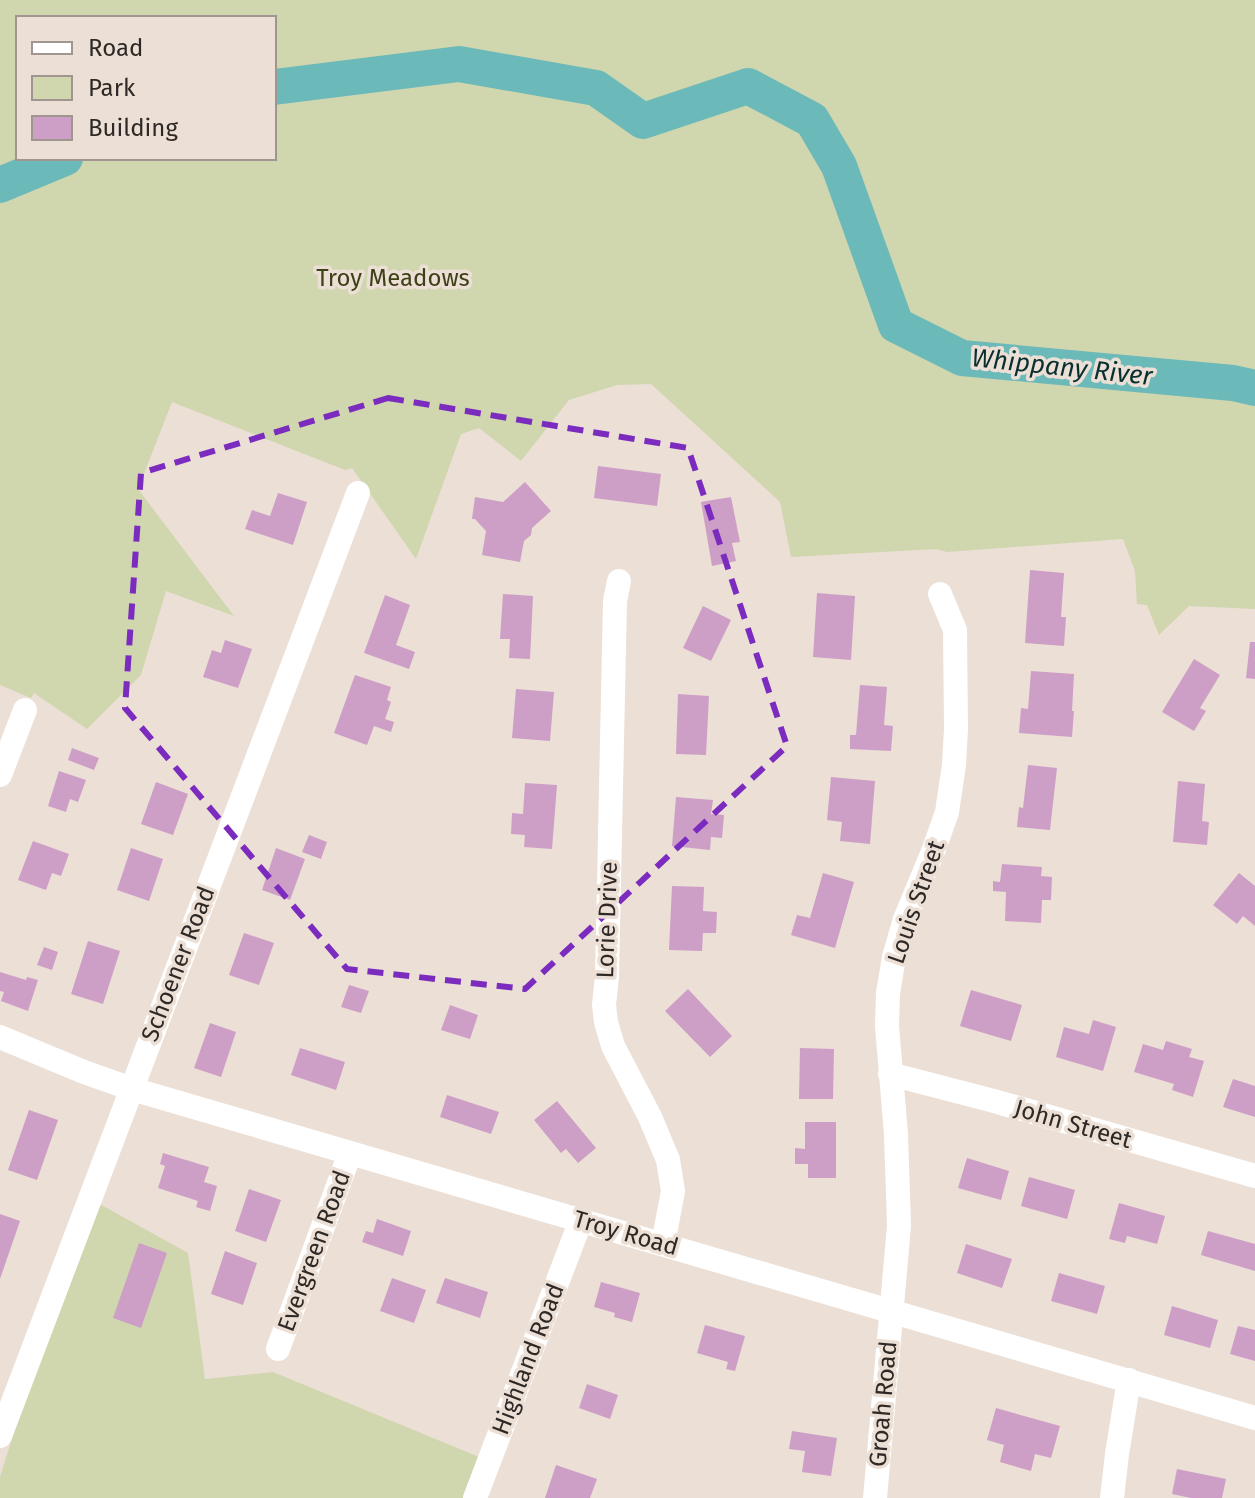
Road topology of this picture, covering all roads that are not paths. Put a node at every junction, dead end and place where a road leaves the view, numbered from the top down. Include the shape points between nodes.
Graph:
1 (358, 493) dead end
2 (619, 581) dead end
3 (940, 594) dead end
4 (25, 710) dead end
5 (0, 775) edge
6 (0, 1037) edge
7 (890, 1074) junction
8 (132, 1089) junction
9 (350, 1153) junction
10 (1255, 1176) edge
11 (581, 1220) junction
12 (663, 1244) junction
13 (891, 1310) junction
14 (278, 1349) dead end
15 (1129, 1380) junction
16 (1255, 1418) edge
17 (0, 1436) edge
18 (475, 1498) edge
19 (875, 1498) edge
20 (1112, 1498) edge

1 - 8 street, Schoener Road
2 - 12 street, Lorie Drive via 604,1005 613,1046 668,1160 673,1191
3 - 7 street, Louis Street via 955,630 954,765 947,812 894,957 888,993
4 - 5 street
6 - 8 street, Troy Road
7 - 10 street, John Street
7 - 13 street, Louis Street via 899,1226
8 - 9 street, Troy Road
8 - 17 street, Schoener Road
9 - 11 street, Troy Road
9 - 14 street, Evergreen Road
11 - 12 street, Troy Road
11 - 18 street, Highland Road
12 - 13 street, Troy Road
13 - 15 street, Troy Road
13 - 19 street, Groah Road
15 - 16 street, Troy Road
15 - 20 street

